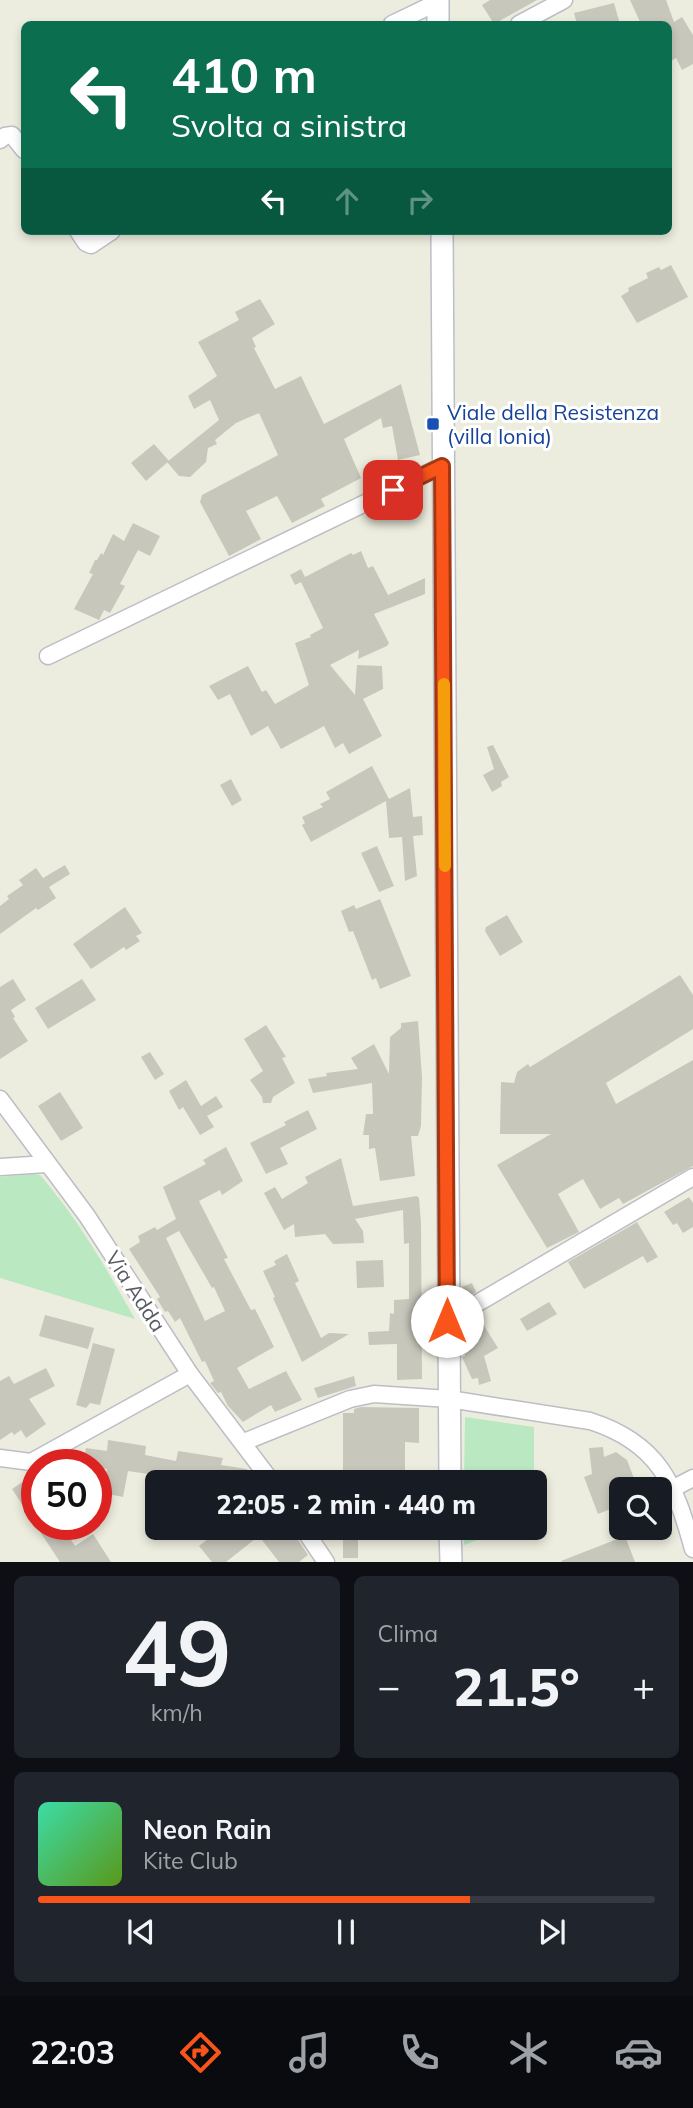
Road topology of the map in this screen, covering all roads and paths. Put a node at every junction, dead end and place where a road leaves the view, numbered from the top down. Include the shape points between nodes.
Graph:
1 (564, 0) edge
2 (438, 1) edge
3 (397, 21) edge
4 (438, 21) edge
5 (525, 21) edge
6 (0, 140) edge
7 (21, 146) edge
8 (81, 235) edge
9 (105, 235) edge
10 (442, 235) edge
11 (442, 466) junction
12 (48, 656) dead end
13 (0, 1099) edge
14 (46, 1164) junction
15 (0, 1167) edge
16 (693, 1177) edge
17 (447, 1321) junction
18 (190, 1374) junction
19 (449, 1399) junction
20 (244, 1443) junction
21 (0, 1458) edge
22 (263, 1470) edge
23 (450, 1470) edge
24 (693, 1478) edge
25 (673, 1489) junction
26 (311, 1540) edge
27 (450, 1540) edge
28 (693, 1549) edge
29 (326, 1562) edge
30 (451, 1562) edge

1 - 5 street
2 - 3 street
2 - 4 main road
6 - 7 street via 12,135
8 - 9 street via 91,245
10 - 11 main road
11 - 12 street
11 - 17 main road
13 - 14 street, Via Adda
14 - 15 street
14 - 18 street, Via Adda via 87,1216
16 - 17 street
17 - 19 main road
18 - 20 street, Via Adda
18 - 21 street via 31,1462
19 - 20 street via 374,1394 350,1399
19 - 23 main road
19 - 25 street via 605,1426 639,1444 658,1463
20 - 22 street, Via Adda
24 - 25 street
25 - 28 street
26 - 29 street
27 - 30 main road

